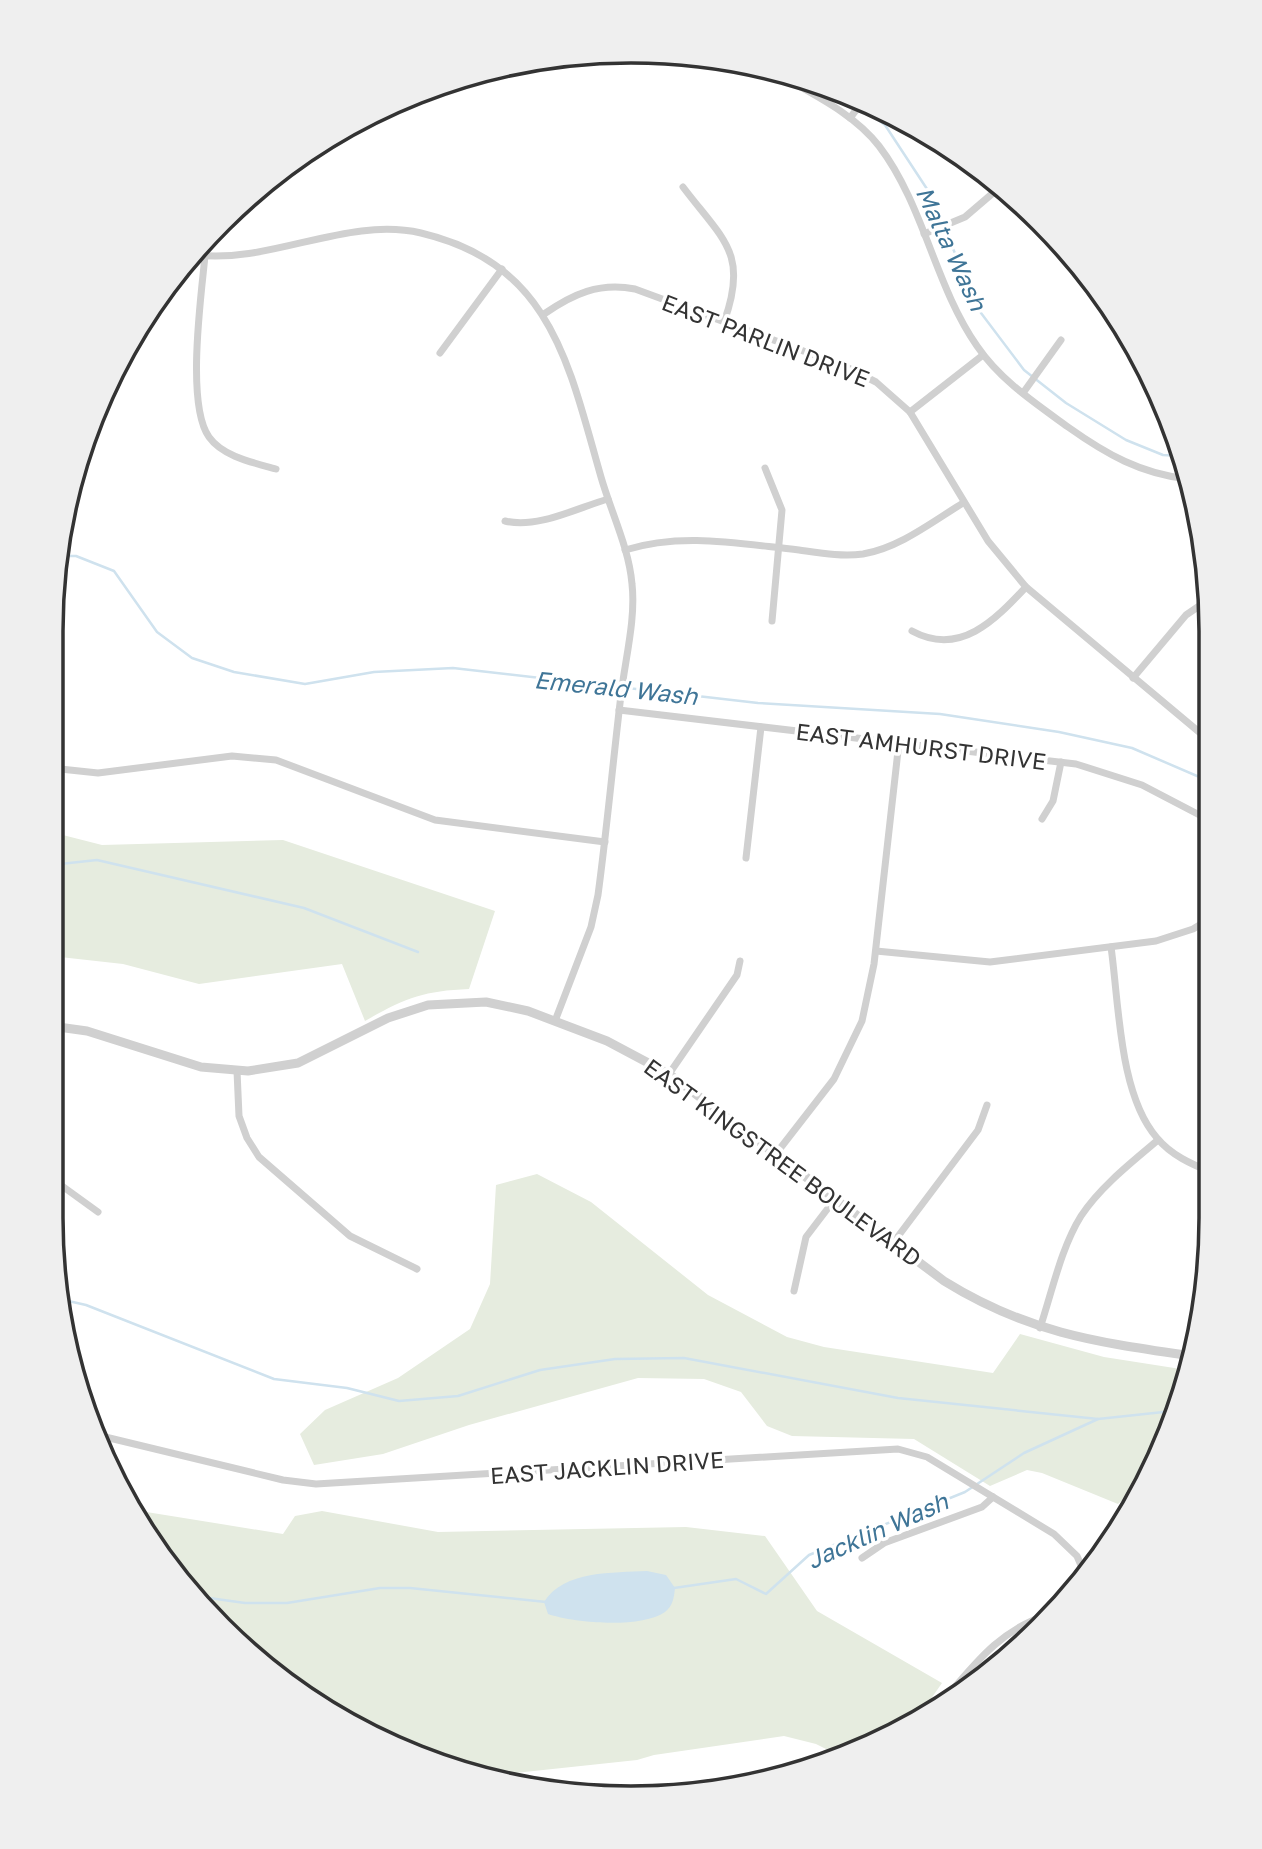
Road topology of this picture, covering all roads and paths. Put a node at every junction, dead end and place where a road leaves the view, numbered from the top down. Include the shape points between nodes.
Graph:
1 (804, 90) edge
2 (856, 110) edge
3 (850, 118) junction
4 (683, 187) dead end
5 (993, 193) edge
6 (924, 234) junction
7 (204, 256) edge
8 (200, 261) edge
9 (502, 270) junction
10 (544, 314) junction
11 (724, 322) junction
12 (1061, 341) dead end
13 (440, 353) dead end
14 (983, 355) junction
15 (1023, 393) junction
16 (910, 412) junction
17 (765, 468) dead end
18 (276, 469) dead end
19 (1177, 476) edge
20 (608, 499) junction
21 (963, 503) junction
22 (505, 521) dead end
23 (781, 548) junction
24 (625, 550) junction
25 (1026, 587) junction
26 (1198, 607) edge
27 (772, 621) dead end
28 (912, 631) dead end
29 (1133, 678) junction
30 (619, 710) junction
31 (761, 727) junction
32 (1199, 732) edge
33 (899, 742) junction
34 (1061, 762) junction
35 (63, 769) edge
36 (1199, 815) edge
37 (1042, 819) dead end
38 (605, 842) junction
39 (746, 858) dead end
40 (1199, 924) edge
41 (1111, 947) junction
42 (876, 951) junction
43 (740, 961) dead end
44 (555, 1021) junction
45 (63, 1028) edge
46 (237, 1071) junction
47 (669, 1074) junction
48 (987, 1105) dead end
49 (1158, 1140) junction
50 (775, 1154) junction
51 (1199, 1166) edge
52 (63, 1187) edge
53 (835, 1199) junction
54 (98, 1212) dead end
55 (893, 1243) junction
56 (417, 1269) dead end
57 (794, 1290) dead end
58 (1040, 1328) junction
59 (1182, 1355) edge
60 (107, 1437) edge
61 (993, 1497) junction
62 (862, 1558) dead end
63 (1081, 1565) edge
64 (1028, 1624) edge
65 (966, 1677) edge

1 - 3 street
2 - 3 street
3 - 6 street via 886,155
4 - 11 street via 734,261 735,286
5 - 6 street via 965,216
6 - 14 street
7 - 9 street via 246,253 369,231 407,230 470,249
8 - 18 street via 198,395 202,425 221,448
9 - 10 street
9 - 13 street
10 - 11 street, EAST PARLIN DRIVE via 570,296 620,286
10 - 20 street via 566,357
11 - 16 street, EAST PARLIN DRIVE via 876,382
12 - 15 street
14 - 15 street
14 - 16 street
15 - 19 street via 1116,459 1146,471
16 - 21 street, EAST PARLIN DRIVE
17 - 23 street via 782,510
20 - 22 street via 523,523
20 - 24 street
21 - 23 street via 877,551 848,555
21 - 25 street, EAST PARLIN DRIVE
23 - 24 street via 676,539
23 - 27 street
24 - 30 street via 633,585
25 - 28 street via 985,627 967,636 945,640
25 - 29 street, EAST PARLIN DRIVE
26 - 29 street
29 - 32 street, EAST PARLIN DRIVE
30 - 31 street, EAST AMHURST DRIVE
30 - 38 street
31 - 33 street, EAST AMHURST DRIVE
31 - 39 street
33 - 34 street, EAST AMHURST DRIVE
33 - 42 street
34 - 36 street, EAST AMHURST DRIVE via 1142,785
34 - 37 street via 1053,802
35 - 38 street via 98,773 232,756 276,760 435,820
38 - 44 street via 591,927
40 - 41 street via 1174,937
41 - 42 street via 990,962
41 - 49 street via 1131,1088
42 - 50 street via 869,1000 853,1044 834,1079
43 - 47 street via 737,975
44 - 46 street, EAST KINGSTREE BOULEVARD via 498,1003 440,1003 388,1018 298,1063
44 - 47 street, EAST KINGSTREE BOULEVARD via 624,1048
45 - 46 street, EAST KINGSTREE BOULEVARD via 192,1065
46 - 56 street via 239,1116 259,1157 350,1236
47 - 50 street, EAST KINGSTREE BOULEVARD
48 - 55 street via 978,1130
49 - 51 street
49 - 58 street via 1097,1195 1081,1216
50 - 53 street, EAST KINGSTREE BOULEVARD
52 - 54 street
53 - 55 street, EAST KINGSTREE BOULEVARD
53 - 57 street via 806,1237
55 - 58 street, EAST KINGSTREE BOULEVARD via 964,1293
58 - 59 street, EAST KINGSTREE BOULEVARD
60 - 61 street, EAST JACKLIN DRIVE via 296,1483 324,1485 898,1449 927,1457
61 - 62 street via 982,1507 884,1543
61 - 63 street, EAST JACKLIN DRIVE via 1054,1534
64 - 65 street via 1002,1636

